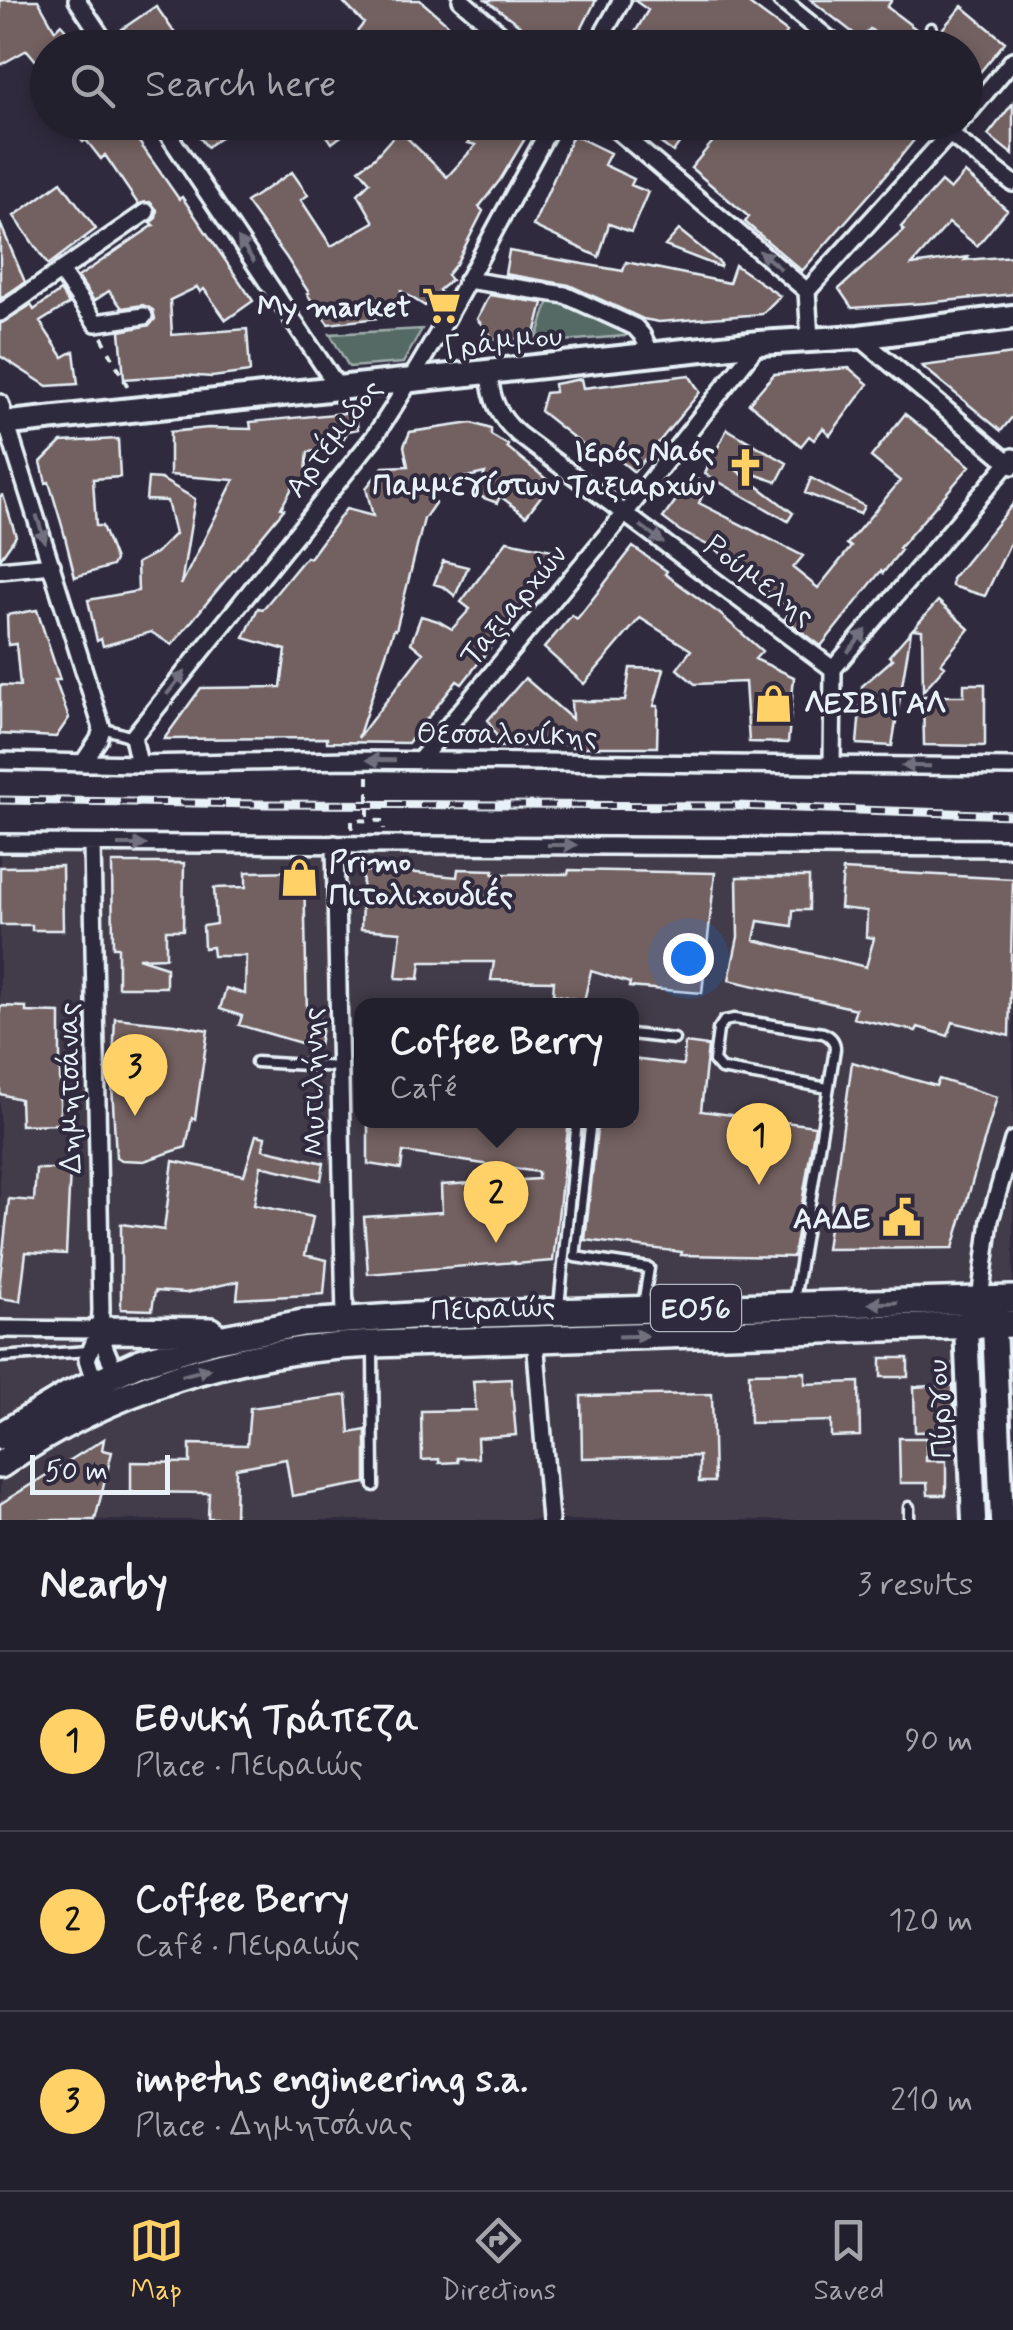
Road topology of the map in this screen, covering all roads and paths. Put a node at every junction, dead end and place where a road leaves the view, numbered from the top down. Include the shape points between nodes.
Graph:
1 (76, 0) edge
2 (461, 0) edge
3 (622, 0) edge
4 (781, 0) edge
5 (97, 30) edge
6 (496, 30) edge
7 (605, 30) edge
8 (818, 30) edge
9 (1013, 60) edge
10 (983, 96) edge
11 (172, 140) edge
12 (543, 140) edge
13 (628, 140) edge
14 (945, 140) edge
15 (967, 140) edge
16 (1013, 183) edge
17 (146, 212) dead end
18 (60, 272) junction
19 (467, 280) junction
20 (807, 290) junction
21 (0, 313) edge
22 (144, 316) dead end
23 (1013, 316) edge
24 (96, 324) junction
25 (859, 338) junction
26 (810, 340) junction
27 (759, 342) junction
28 (652, 355) junction
29 (490, 373) junction
30 (410, 382) junction
31 (339, 389) junction
32 (140, 410) junction
33 (2, 417) edge
34 (1011, 462) edge
35 (625, 514) junction
36 (52, 565) junction
37 (0, 570) edge
38 (833, 669) junction
39 (102, 728) junction
40 (133, 737) junction
41 (0, 761) edge
42 (419, 761) junction
43 (83, 763) junction
44 (139, 764) junction
45 (832, 765) junction
46 (1013, 766) edge
47 (368, 776) dead end
48 (352, 820) dead end
49 (368, 820) junction
50 (384, 820) dead end
51 (0, 843) edge
52 (335, 844) junction
53 (92, 845) junction
54 (1013, 848) edge
55 (639, 1035) edge
56 (674, 1039) dead end
57 (256, 1062) dead end
58 (340, 1067) junction
59 (828, 1088) junction
60 (575, 1128) edge
61 (590, 1128) edge
62 (1013, 1140) edge
63 (980, 1300) junction
64 (1013, 1300) edge
65 (794, 1305) junction
66 (642, 1310) junction
67 (559, 1312) junction
68 (345, 1319) junction
69 (1003, 1325) edge
70 (966, 1326) junction
71 (270, 1328) junction
72 (0, 1329) edge
73 (535, 1339) junction
74 (94, 1341) junction
75 (373, 1344) junction
76 (0, 1357) edge
77 (105, 1387) junction
78 (0, 1436) edge
79 (0, 1465) edge
80 (374, 1486) dead end
81 (909, 1507) dead end
82 (550, 1520) edge
83 (909, 1520) edge
84 (974, 1520) edge
85 (1002, 1520) edge

1 - 5 street
2 - 6 street
3 - 7 street
4 - 8 street
9 - 10 street
31 -> 11 street
12 - 19 street, Αρτέμιδος
20 -> 13 street
14 - 20 street
15 - 16 street
17 - 18 street
18 - 21 street
18 - 24 street
19 - 28 street via 580,301 635,327
19 - 30 street, Αρτέμιδος
20 - 26 street
22 - 24 street
23 - 25 street, Γράμμου
24 - 32 path
25 - 26 street, Γράμμου
25 - 34 street
26 - 27 street, Γράμμου
27 - 28 street, Γράμμου
27 - 35 street, Ταξιαρχών
28 - 29 street, Γράμμου
29 - 30 street, Γράμμου
29 - 35 street, Ρούμελης via 494,402 508,424
30 - 31 street, Γράμμου
40 -> 30 street, Αρτέμιδος via 374,437
31 - 32 street, Γράμμου
32 - 33 street, Γράμμου
33 -> 36 street
38 -> 34 street
35 -> 38 street, Ρούμελης
35 - 42 street, Ταξιαρχών
36 - 37 street
36 - 39 street
38 - 45 street
39 - 40 lane
39 - 43 street
40 - 44 street
41 - 43 street, Θεσσαλονίκης
42 -> 44 street, Θεσσαλονίκης
42 - 45 street, Θεσσαλονίκης
43 - 44 street, Θεσσαλονίκης
46 -> 45 street, Θεσσαλονίκης
47 - 49 path, bridge
48 - 49 path
49 - 50 path
51 - 53 street
53 -> 52 street
52 -> 54 street
52 - 58 street, Μυτιλήνης
53 - 74 street, Δημητσάνας via 101,1290
55 - 56 lane
57 - 58 lane
58 - 68 street, Μυτιλήνης
59 - 59 lane via 835,1049 828,1035 734,1019 720,1025 714,1061 721,1070
59 - 65 lane
60 - 67 lane
61 - 66 lane via 575,1257 648,1268
62 - 63 street, Πύργου via 990,1220
63 - 64 main road, Πειραιώς / ΕΟ56
63 -> 65 main road, Πειραιώς / ΕΟ56
63 - 69 street, Πύργου
63 - 70 street, Πύργου
65 - 66 main road, Πειραιώς / ΕΟ56
66 - 67 main road, Πειραιώς / ΕΟ56
67 - 68 main road, Πειραιώς / ΕΟ56
68 - 71 main road, Πειραιώς / ΕΟ56
69 - 70 main road, Πειραιώς / ΕΟ56
69 - 85 street, Πύργου
73 -> 70 main road, Πειραιώς / ΕΟ56
70 - 84 street, Πύργου
71 - 74 main road
71 - 77 main road, Πειραιώς / ΕΟ56 via 171,1352
72 - 74 street
73 - 75 main road, Πειραιώς / ΕΟ56
73 - 82 street
74 - 76 lane
74 - 77 street, Δημητσάνας via 106,1354
74 - 77 street, Δημητσάνας via 88,1368
77 -> 75 main road, Πειραιώς / ΕΟ56 via 304,1349
75 - 80 lane
77 - 78 main road, Πειραιώς / ΕΟ56 via 70,1394
77 - 79 main road, Πειραιώς / ΕΟ56
81 - 83 lane

